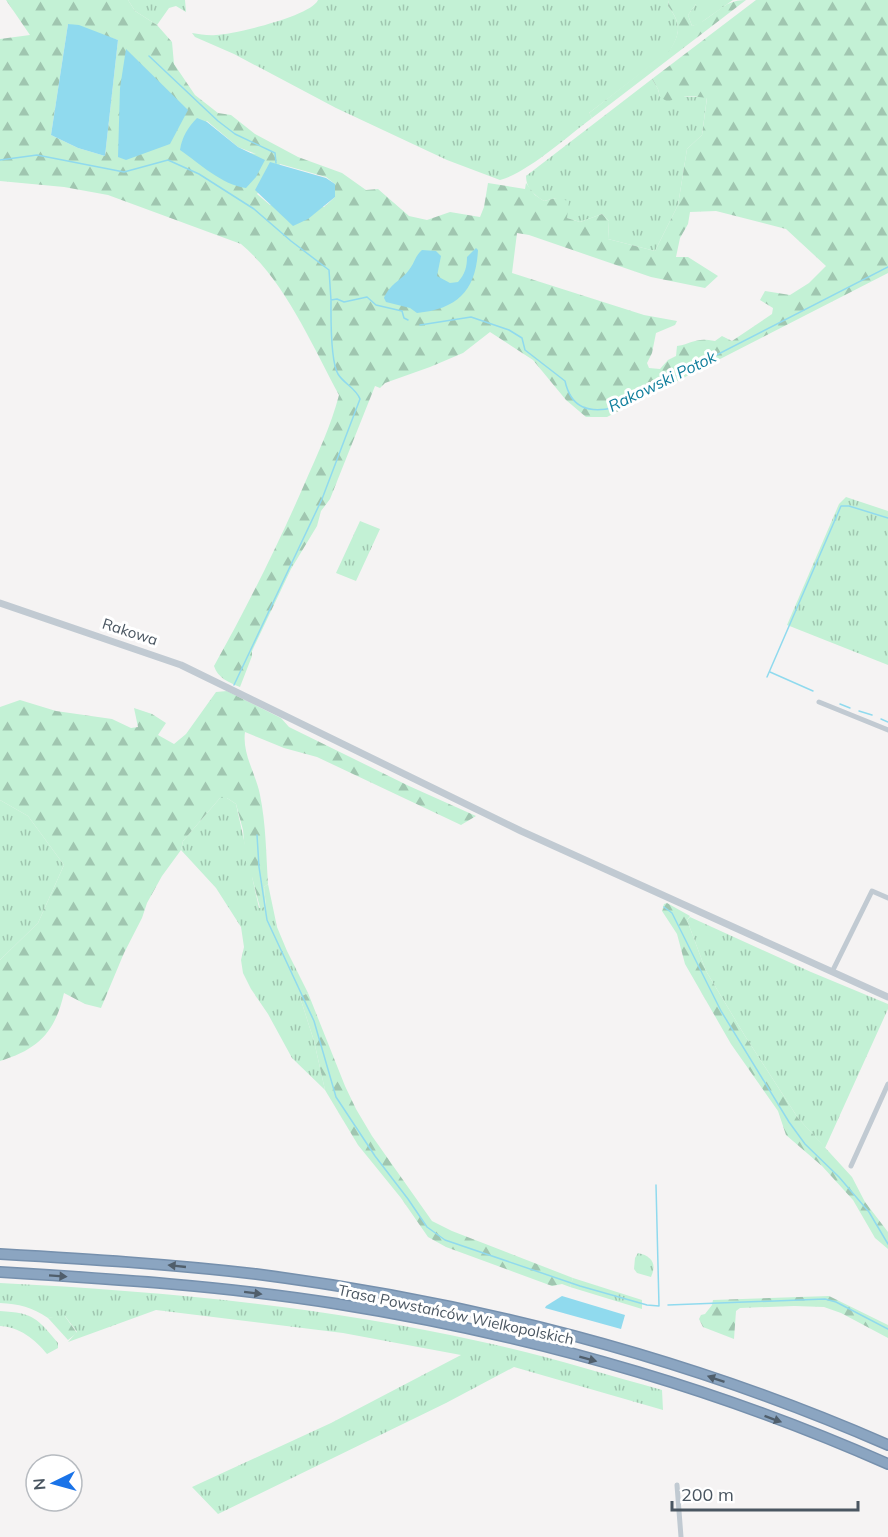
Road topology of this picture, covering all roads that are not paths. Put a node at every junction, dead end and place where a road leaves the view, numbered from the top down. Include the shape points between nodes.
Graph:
1 (0, 603) edge
2 (819, 702) dead end
3 (888, 730) edge
4 (888, 898) edge
5 (832, 972) junction
6 (888, 997) edge
7 (888, 1084) edge
8 (851, 1166) dead end
9 (0, 1254) edge
10 (0, 1272) edge
11 (888, 1445) edge
12 (888, 1464) edge
13 (677, 1485) dead end
14 (681, 1537) edge

1 - 5 street, Rakowa via 203,674 521,831
2 - 3 street
4 - 5 street via 872,891
5 - 6 street, Rakowa
7 - 8 street
11 -> 9 highway, Trasa Powstańców Wielkopolskich via 798,1408 641,1354 447,1305 256,1274
10 -> 12 highway, Trasa Powstańców Wielkopolskich via 254,1293 443,1324 634,1372 789,1424
13 - 14 street

